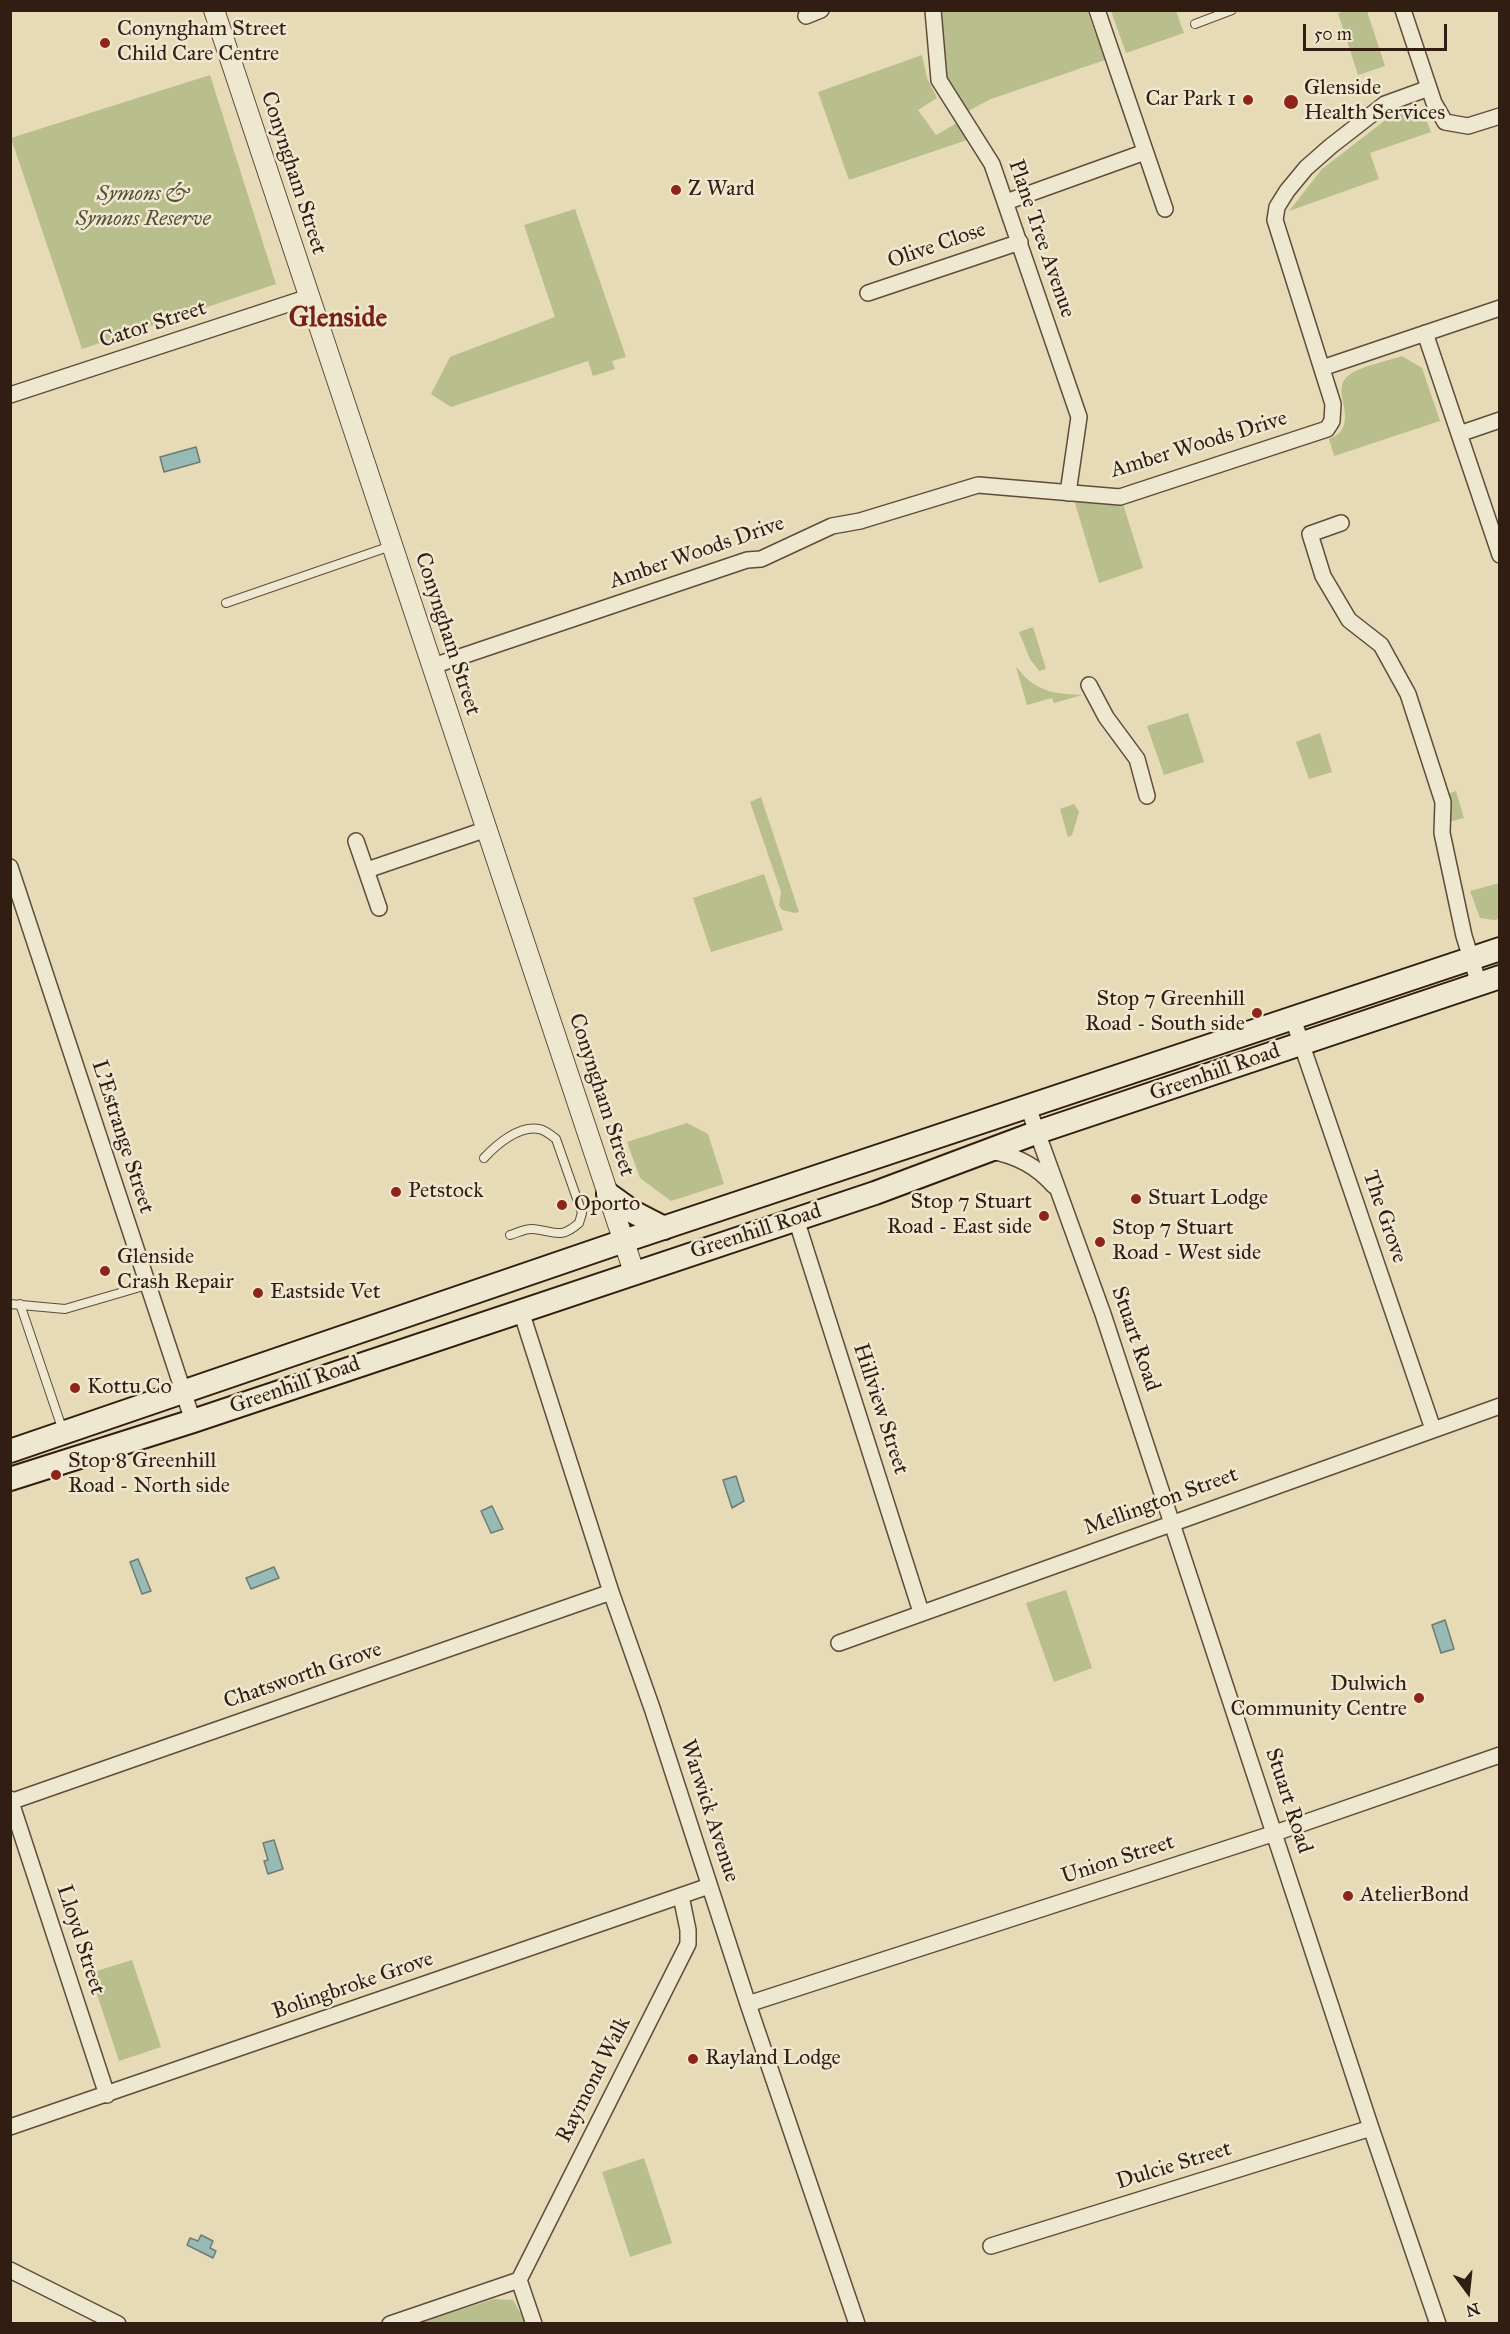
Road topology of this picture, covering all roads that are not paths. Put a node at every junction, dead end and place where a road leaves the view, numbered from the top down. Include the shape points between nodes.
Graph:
1 (214, 10) edge
2 (821, 10) edge
3 (933, 10) edge
4 (1096, 10) edge
5 (1232, 10) edge
6 (1403, 10) edge
7 (806, 16) dead end
8 (1194, 24) dead end
9 (1429, 88) junction
10 (1500, 116) edge
11 (1145, 152) junction
12 (1006, 202) junction
13 (1165, 209) dead end
14 (1020, 242) junction
15 (868, 293) dead end
16 (309, 297) junction
17 (1500, 308) edge
18 (1425, 333) junction
19 (1322, 368) junction
20 (10, 395) edge
21 (1500, 420) edge
22 (1459, 434) junction
23 (1068, 493) junction
24 (1341, 523) dead end
25 (392, 546) junction
26 (1500, 555) edge
27 (226, 603) dead end
28 (433, 666) junction
29 (1089, 685) dead end
30 (1147, 796) dead end
31 (487, 829) junction
32 (356, 841) dead end
33 (10, 867) edge
34 (366, 870) junction
35 (380, 908) dead end
36 (1500, 950) edge
37 (1470, 960) junction
38 (1489, 981) edge
39 (1293, 1019) junction
40 (1301, 1044) junction
41 (1028, 1107) junction
42 (1038, 1132) junction
43 (987, 1151) junction
44 (484, 1158) dead end
45 (1058, 1190) junction
46 (608, 1194) junction
47 (796, 1219) junction
48 (664, 1228) junction
49 (510, 1235) dead end
50 (624, 1241) junction
51 (634, 1272) junction
52 (147, 1284) junction
53 (463, 1296) junction
54 (10, 1304) edge
55 (20, 1304) junction
56 (521, 1311) junction
57 (182, 1393) junction
58 (1500, 1406) edge
59 (192, 1421) junction
60 (1433, 1429) junction
61 (64, 1432) junction
62 (10, 1451) edge
63 (10, 1479) edge
64 (1172, 1522) junction
65 (611, 1592) junction
66 (921, 1612) junction
67 (839, 1644) dead end
68 (1500, 1755) edge
69 (11, 1801) edge
70 (1275, 1833) junction
71 (709, 1887) junction
72 (681, 1896) junction
73 (748, 2004) junction
74 (107, 2095) junction
75 (10, 2127) edge
76 (1371, 2128) junction
77 (991, 2246) dead end
78 (10, 2270) edge
79 (519, 2280) junction
80 (118, 2324) edge
81 (390, 2324) edge
82 (534, 2324) edge
83 (857, 2324) edge
84 (1438, 2324) edge

1 - 16 street, Conyngham Street
2 - 7 street
3 - 12 street, Plane Tree Avenue via 939,80 992,164
4 - 11 street
5 - 8 lane
6 - 9 street
9 - 10 street via 1445,122 1468,126
9 - 19 street, Amber Woods Drive via 1385,104 1306,168 1277,207 1275,220
11 - 12 street
11 - 13 street
12 - 14 street, Plane Tree Avenue
14 - 15 street, Olive Close
14 - 23 street, Plane Tree Avenue via 1079,417
16 - 20 street, Cator Street
16 - 25 street, Conyngham Street
17 - 18 street
18 - 19 street
18 - 22 street
19 - 23 street, Amber Woods Drive via 1334,412 1327,429 1120,497
21 - 22 street
22 - 26 street
23 - 28 street, Amber Woods Drive via 978,485 957,490 832,526 761,558
24 - 37 street via 1310,534 1323,576 1348,620 1381,645 1408,694 1443,802 1441,826
25 - 27 lane
25 - 28 street, Conyngham Street
28 - 31 street, Conyngham Street
29 - 30 street via 1106,717 1137,759
31 - 34 street
31 - 46 street, Conyngham Street
32 - 34 street
33 - 52 street, L'Estrange Street
34 - 35 street
36 - 37 main road, Greenhill Road
37 - 38 street
37 - 39 main road, Greenhill Road
38 - 40 main road, Greenhill Road
39 - 40 street, The Grove
39 - 41 main road, Greenhill Road
40 - 42 main road, Greenhill Road
40 - 60 street, The Grove
41 - 42 street, Stuart Road
41 - 48 main road, Greenhill Road
42 - 43 main road, Greenhill Road
42 - 45 street, Stuart Road
43 - 45 street, Stuart Road via 1009,1154 1033,1167
43 - 47 main road, Greenhill Road
44 - 49 lane via 508,1136 532,1129 549,1133 556,1139 582,1213 579,1223 563,1233 531,1228
45 - 64 street, Stuart Road
46 - 48 main road
46 - 50 street, Conyngham Street
47 - 51 main road, Greenhill Road
47 - 66 street, Hillview Street
48 - 50 main road, Greenhill Road
50 - 51 street, Conyngham Street
50 - 53 main road, Greenhill Road
51 - 56 main road, Greenhill Road
52 - 55 lane via 65,1309
52 - 57 street, L'Estrange Street
53 - 56 main road
53 - 57 main road, Greenhill Road
54 - 55 lane
55 - 61 lane
56 - 59 main road, Greenhill Road
56 - 65 street, Warwick Avenue
57 - 59 street, L'Estrange Street
57 - 61 main road, Greenhill Road
58 - 60 street, Mellington Street
59 - 63 main road, Greenhill Road
60 - 64 street, Mellington Street
61 - 62 main road, Greenhill Road
64 - 66 street, Mellington Street
64 - 70 street, Stuart Road
65 - 69 street, Chatsworth Grove
65 - 71 street, Warwick Avenue
66 - 67 street, Mellington Street
68 - 70 street, Union Street
69 - 74 street, Lloyd Street
70 - 73 street, Union Street
70 - 76 street, Stuart Road
71 - 72 street, Bolingbroke Grove
71 - 73 street, Warwick Avenue
72 - 74 street, Bolingbroke Grove
72 - 79 street, Raymond Walk via 688,1944
73 - 83 street, Warwick Avenue
74 - 75 street, Bolingbroke Grove
76 - 77 street, Dulcie Street
76 - 84 street, Stuart Road
78 - 80 street
79 - 81 street
79 - 82 street

